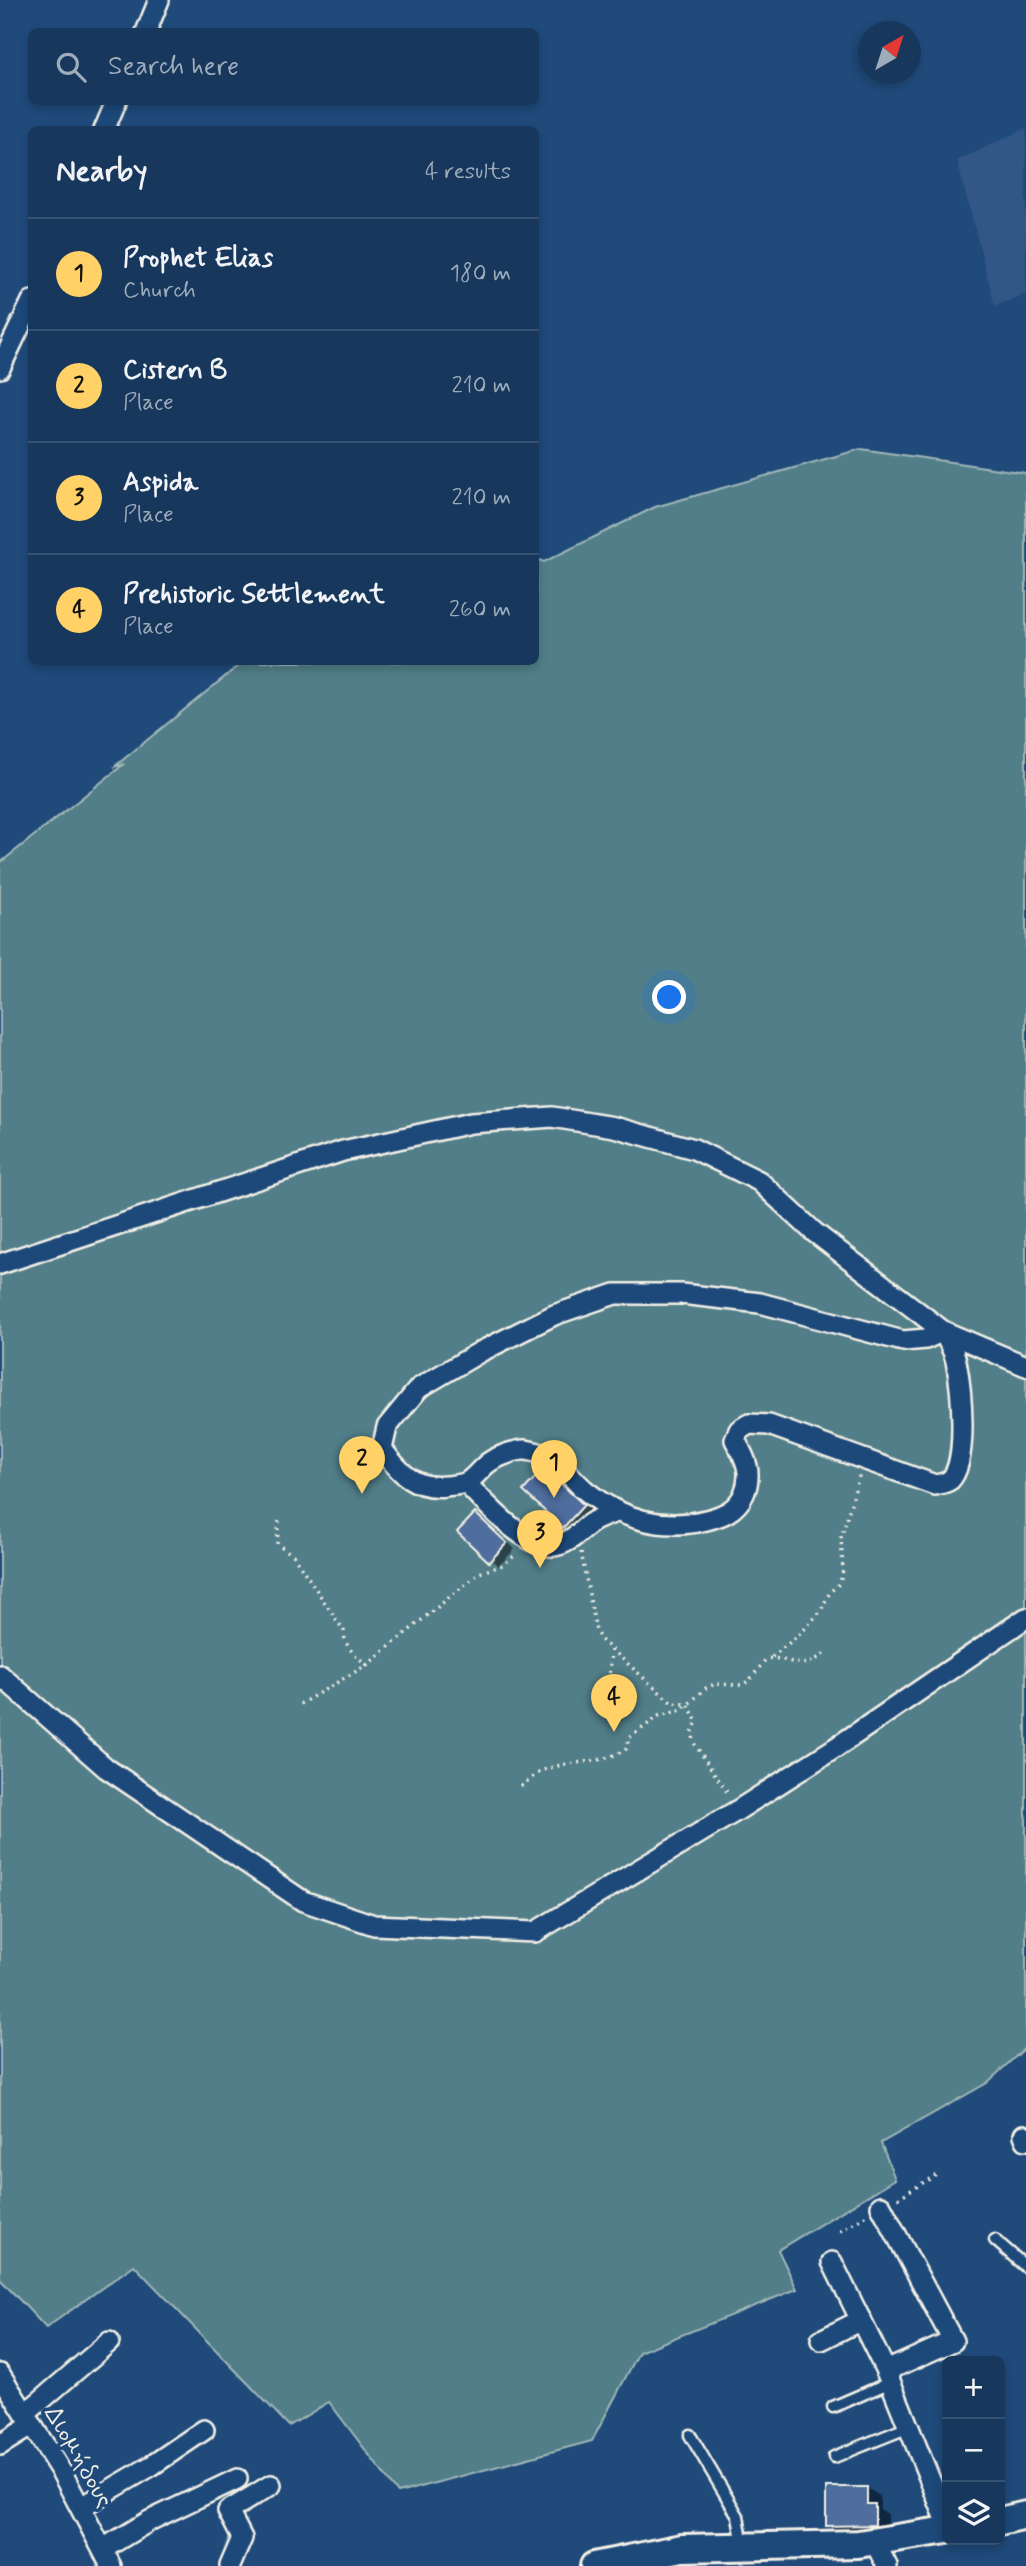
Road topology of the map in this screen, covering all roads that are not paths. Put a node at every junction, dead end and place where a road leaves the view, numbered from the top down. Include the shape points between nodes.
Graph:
1 (159, 0) edge
2 (148, 28) edge
3 (115, 105) edge
4 (106, 126) edge
5 (28, 309) edge
6 (0, 368) edge
7 (0, 1264) edge
8 (943, 1331) junction
9 (1026, 1366) edge
10 (466, 1483) junction
11 (616, 1512) junction
12 (1026, 1618) edge
13 (0, 1675) edge
14 (881, 2206) road end
15 (995, 2240) dead end
16 (832, 2262) dead end
17 (1026, 2267) edge
18 (861, 2320) junction
19 (821, 2340) dead end
20 (109, 2342) dead end
21 (889, 2376) junction
22 (3, 2386) edge
23 (833, 2407) dead end
24 (29, 2420) junction
25 (909, 2427) junction
26 (204, 2430) dead end
27 (690, 2435) dead end
28 (0, 2445) edge
29 (834, 2457) dead end
30 (237, 2479) dead end
31 (271, 2485) dead end
32 (81, 2507) junction
33 (942, 2510) edge
34 (1026, 2515) edge
35 (1005, 2520) edge
36 (942, 2531) edge
37 (874, 2542) junction
38 (743, 2546) junction
39 (706, 2557) edge
40 (107, 2558) edge
41 (230, 2566) edge
42 (593, 2566) edge
43 (887, 2566) edge

1 - 2 street
3 - 4 street
5 - 6 street
7 - 8 street via 343,1151 471,1123 552,1117 614,1127 694,1149 759,1181 814,1232
8 - 9 street
8 - 10 street via 926,1339 903,1341 760,1303 681,1294 615,1294 554,1315 480,1352 419,1388 387,1427 382,1449 397,1470 428,1488
8 - 11 street via 956,1360 962,1408 960,1458 950,1479 935,1485 769,1424 749,1424 739,1430 735,1440 749,1471 743,1497 735,1508 721,1516 671,1525
10 - 11 street via 491,1461 523,1450 558,1460 585,1490
10 - 11 street via 530,1540 553,1546
12 - 13 street via 835,1748 535,1932 374,1925 303,1901 106,1768
14 - 21 street via 953,2342
15 - 17 lane
16 - 18 street
18 - 19 street
18 - 21 street
20 - 24 street
21 - 23 lane
21 - 25 street
22 - 24 street, Διομήδους
24 - 28 street
24 - 32 street, Διομήδους
25 - 29 lane
25 - 33 street
26 - 32 street
27 - 38 lane via 738,2516
30 - 40 street via 151,2520
31 - 41 street via 228,2511 242,2538
32 - 40 street, Διομήδους
34 - 35 main road
36 - 37 main road
37 - 38 main road
37 - 43 street
38 - 39 main road
39 - 42 main road via 682,2548

